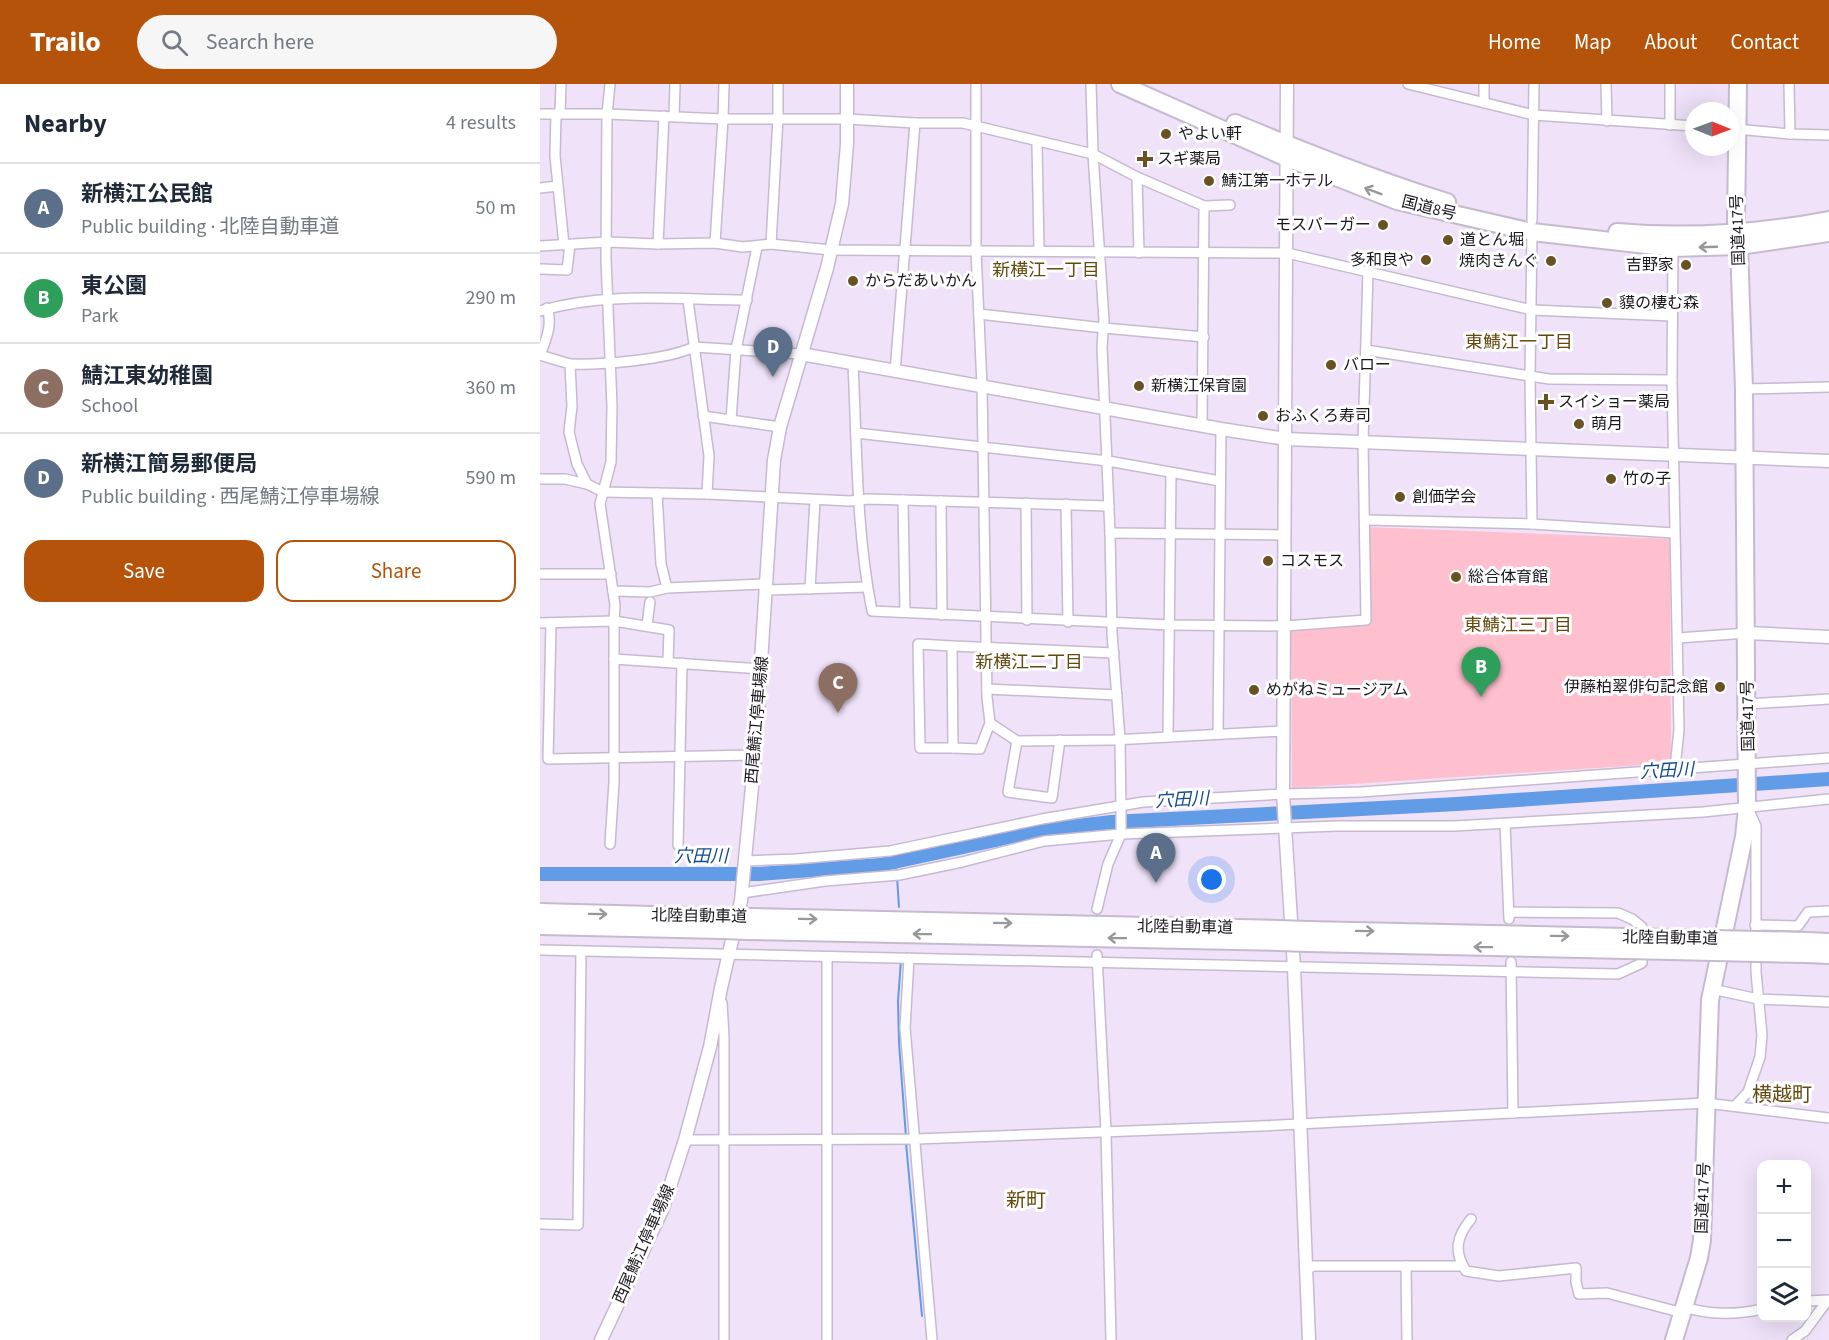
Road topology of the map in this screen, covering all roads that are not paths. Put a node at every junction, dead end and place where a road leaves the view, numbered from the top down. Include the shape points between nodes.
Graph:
1 (561, 84) edge
2 (610, 84) edge
3 (675, 84) edge
4 (723, 84) edge
5 (778, 84) edge
6 (847, 84) edge
7 (976, 84) edge
8 (1091, 84) edge
9 (1120, 84) edge
10 (1143, 84) edge
11 (1287, 84) edge
12 (1408, 84) edge
13 (1484, 84) edge
14 (1534, 84) edge
15 (1606, 84) edge
16 (1670, 84) edge
17 (1738, 84) edge
18 (1789, 84) edge
19 (1426, 87) edge
20 (1736, 102) edge
21 (1484, 103) junction
22 (540, 114) edge
23 (558, 114) junction
24 (607, 114) junction
25 (1534, 115) junction
26 (669, 116) junction
27 (778, 118) junction
28 (723, 119) junction
29 (847, 119) junction
30 (1607, 121) junction
31 (915, 123) junction
32 (1670, 124) junction
33 (1685, 125) edge
34 (975, 126) junction
35 (1739, 130) edge
36 (1790, 134) junction
37 (1829, 135) edge
38 (1037, 142) junction
39 (1287, 151) junction
40 (1093, 154) junction
41 (1734, 156) edge
42 (1137, 177) junction
43 (558, 186) junction
44 (540, 188) edge
45 (1204, 206) junction
46 (1230, 206) dead end
47 (1829, 220) edge
48 (1532, 226) junction
49 (1829, 233) edge
50 (1738, 239) junction
51 (607, 242) junction
52 (715, 243) junction
53 (658, 244) junction
54 (771, 244) junction
55 (567, 245) junction
56 (540, 246) edge
57 (757, 247) junction
58 (1673, 248) junction
59 (906, 249) junction
60 (831, 250) junction
61 (976, 251) junction
62 (1039, 251) junction
63 (1204, 252) junction
64 (1139, 253) junction
65 (1100, 254) junction
66 (1287, 254) junction
67 (540, 269) edge
68 (1368, 271) junction
69 (607, 298) junction
70 (688, 300) junction
71 (747, 300) junction
72 (544, 310) edge
73 (1532, 310) junction
74 (979, 314) junction
75 (1672, 316) junction
76 (1104, 328) junction
77 (1204, 337) junction
78 (694, 347) junction
79 (736, 350) junction
80 (1366, 350) junction
81 (801, 354) junction
82 (540, 355) edge
83 (612, 363) junction
84 (570, 364) junction
85 (853, 364) junction
86 (895, 372) junction
87 (1530, 376) junction
88 (1672, 380) junction
89 (982, 387) junction
90 (1829, 387) edge
91 (1744, 389) junction
92 (1105, 408) junction
93 (704, 416) junction
94 (731, 420) junction
95 (1202, 426) junction
96 (780, 428) junction
97 (1221, 429) junction
98 (856, 433) junction
99 (1286, 439) junction
100 (1363, 442) junction
101 (982, 447) junction
102 (1533, 450) junction
103 (1675, 454) junction
104 (1745, 457) junction
105 (1108, 461) junction
106 (1829, 461) edge
107 (1171, 473) junction
108 (540, 478) edge
109 (1220, 481) junction
110 (587, 484) junction
111 (603, 492) junction
112 (657, 493) junction
113 (707, 494) junction
114 (771, 497) junction
115 (815, 500) junction
116 (859, 500) junction
117 (903, 500) junction
118 (941, 501) junction
119 (983, 501) junction
120 (1026, 503) junction
121 (1066, 504) junction
122 (1109, 506) junction
123 (1366, 520) junction
124 (1532, 524) junction
125 (1110, 533) junction
126 (1171, 533) junction
127 (1674, 533) junction
128 (1220, 534) junction
129 (1284, 535) junction
130 (540, 574) edge
131 (611, 574) junction
132 (767, 587) junction
133 (867, 587) junction
134 (667, 588) junction
135 (810, 589) junction
136 (613, 591) junction
137 (650, 603) dead end
138 (905, 612) junction
139 (942, 615) junction
140 (986, 617) junction
141 (1027, 620) junction
142 (614, 621) junction
143 (1068, 622) junction
144 (540, 623) edge
145 (551, 623) junction
146 (1113, 624) junction
147 (647, 625) junction
148 (1170, 625) junction
149 (1219, 626) junction
150 (1285, 626) junction
151 (1747, 633) junction
152 (1829, 637) edge
153 (1678, 638) junction
154 (952, 646) junction
155 (987, 646) junction
156 (1114, 653) junction
157 (614, 659) junction
158 (668, 662) junction
159 (682, 663) junction
160 (762, 669) junction
161 (987, 689) junction
162 (1117, 695) junction
163 (1829, 699) edge
164 (1748, 704) junction
165 (545, 718) edge
166 (990, 723) junction
167 (1283, 731) junction
168 (1218, 734) junction
169 (1168, 736) junction
170 (1120, 739) junction
171 (1060, 740) junction
172 (1017, 741) junction
173 (953, 748) junction
174 (755, 755) junction
175 (680, 757) junction
176 (613, 758) junction
177 (1829, 758) edge
178 (544, 759) edge
179 (1748, 765) junction
180 (1675, 768) junction
181 (1283, 794) junction
182 (1829, 799) edge
183 (1747, 807) junction
184 (1121, 808) junction
185 (1505, 824) junction
186 (1285, 828) junction
187 (1121, 832) junction
188 (610, 844) dead end
189 (678, 845) dead end
190 (745, 862) junction
191 (742, 888) junction
192 (1096, 909) dead end
193 (1829, 911) edge
194 (540, 912) edge
195 (725, 923) junction
196 (1755, 925) junction
197 (540, 926) edge
198 (540, 950) edge
199 (581, 951) junction
200 (1828, 952) edge
201 (729, 955) junction
202 (827, 957) junction
203 (909, 958) junction
204 (1097, 959) junction
205 (1511, 962) dead end
206 (1294, 968) junction
207 (1511, 972) junction
208 (721, 988) junction
209 (1712, 988) junction
210 (1758, 999) junction
211 (1829, 1002) edge
212 (1706, 1103) junction
213 (1735, 1106) junction
214 (1513, 1113) junction
215 (1829, 1118) edge
216 (1301, 1123) junction
217 (1106, 1132) junction
218 (724, 1139) junction
219 (826, 1139) junction
220 (916, 1139) junction
221 (685, 1140) junction
222 (1471, 1219) dead end
223 (540, 1224) edge
224 (1406, 1266) junction
225 (1462, 1266) junction
226 (1306, 1269) junction
227 (1811, 1301) edge
228 (1828, 1301) edge
229 (1757, 1309) edge
230 (1684, 1310) junction
231 (601, 1340) edge
232 (724, 1340) edge
233 (827, 1340) edge
234 (933, 1340) edge
235 (1111, 1340) edge
236 (1309, 1340) edge
237 (1407, 1340) edge
238 (1674, 1340) edge
239 (1792, 1340) edge

1 - 23 street
2 - 24 street
3 - 26 street
4 - 28 street
5 - 27 street
6 - 29 street, 西尾鯖江停車場線
7 - 34 street
8 - 40 street
9 - 39 highway, 国道8号
10 - 39 highway, 国道8号
11 - 39 street
12 - 19 street
13 - 21 street
14 - 25 street
15 - 30 street
16 - 32 street
17 - 20 highway, 国道417号
18 - 36 street
19 - 21 street
21 - 25 street
22 - 23 street
23 - 24 street
23 - 43 street
24 - 26 street
24 - 51 street
25 - 30 street
25 - 48 street
26 - 28 street
26 - 53 street
27 - 28 street
27 - 29 street
27 - 54 street
28 - 52 street
29 - 31 street
29 - 60 street, 西尾鯖江停車場線 via 842,204
30 - 32 street
31 - 34 street
31 - 59 street
32 - 33 street
34 - 38 street
34 - 61 street
35 - 36 street
36 - 37 street
38 - 40 street
38 - 62 street
39 - 48 highway, 国道8号 via 1397,201
39 - 66 street
40 - 42 street
40 - 65 street
41 - 50 highway, 国道417号
42 - 45 street
42 - 64 street
43 - 44 street
43 - 55 street
45 - 46 street
45 - 63 street
47 - 50 highway, 国道8号
48 - 50 highway, 国道8号
48 - 58 highway, 国道8号
48 - 73 street
49 - 50 highway, 国道8号
50 -> 58 highway, 国道8号
50 - 91 highway, 国道417号
51 - 53 street
51 - 55 street
51 - 69 street
52 - 53 street
52 - 57 street
54 - 57 street
54 - 60 street
55 - 56 street
55 - 67 street via 567,270
57 - 71 street
58 - 75 street
59 - 60 street
59 - 61 street
59 - 86 street
60 - 81 street, 西尾鯖江停車場線
61 - 62 street
61 - 74 street
62 - 65 street
63 - 64 street
63 - 66 street
63 - 77 street
64 - 65 street
65 - 76 street
66 - 68 street
66 - 99 street
68 - 73 street
68 - 80 street
69 - 70 street
69 - 72 street via 568,302
69 - 83 street
70 - 71 street
70 - 78 street
71 - 79 street
72 - 82 street via 550,316
73 - 75 street
73 - 87 street
74 - 76 street
74 - 89 street
75 - 88 street
76 - 77 street
76 - 92 street
77 - 95 street
78 - 79 street
78 - 83 street
78 - 93 street
79 - 81 street
79 - 94 street
80 - 87 street
80 - 100 street
81 - 85 street
81 - 96 street, 西尾鯖江停車場線
82 - 84 street
83 - 84 street
83 - 111 street via 611,462
84 - 110 street via 570,432 577,464
85 - 86 street
85 - 98 street
86 - 89 street
87 - 88 street
87 - 102 street
88 - 103 street
89 - 92 street
89 - 101 street
90 - 91 street
91 - 104 highway, 国道417号
92 - 95 street
92 - 105 street
93 - 94 street
93 - 113 street via 709,456
94 - 96 street
95 - 97 street
96 - 114 street, 西尾鯖江停車場線
97 - 99 street
97 - 109 street
98 - 101 street
98 - 116 street
99 - 100 street
99 - 129 street
100 - 102 street
100 - 123 street
101 - 105 street
101 - 119 street
102 - 103 street
102 - 124 street
103 - 104 street
103 - 127 street
104 - 106 street
104 - 151 highway, 国道417号
105 - 107 street
105 - 122 street
107 - 109 street
107 - 126 street
108 - 110 street
109 - 128 street
110 - 111 street
111 - 112 street
111 - 131 street via 600,504
112 - 113 street
112 - 134 street via 661,564
113 - 114 street
114 - 115 street
114 - 132 street, 西尾鯖江停車場線
115 - 116 street
115 - 135 street
116 - 117 street
116 - 133 street
117 - 118 street
117 - 138 street
118 - 119 street
118 - 139 street
119 - 120 street
119 - 140 street
120 - 121 street
120 - 141 street
121 - 122 street
121 - 143 street
122 - 125 street
123 - 124 street
123 - 150 street via 1366,620
124 - 127 street
125 - 126 street
125 - 146 street
126 - 128 street
126 - 148 street
127 - 153 street
128 - 129 street
128 - 149 street
129 - 150 street
130 - 131 street
131 - 136 street
132 - 134 street
132 - 135 street
132 - 160 street, 西尾鯖江停車場線
133 - 135 street
133 - 138 street via 872,611
134 - 136 street via 650,592
136 - 142 street
137 - 147 street
138 - 139 street
139 - 140 street
140 - 141 street
140 - 155 street
141 - 143 street
142 - 145 street
142 - 147 street
142 - 157 street
143 - 146 street
144 - 145 street
145 - 165 street
146 - 148 street
146 - 156 street
147 - 158 street via 669,630
148 - 149 street
148 - 169 street
149 - 150 street
149 - 168 street
150 - 167 street
151 - 152 street
151 - 153 street
151 - 164 highway, 国道417号
153 - 180 street via 1679,730
154 - 155 street
154 - 173 street
154 - 173 street via 918,644 920,748
155 - 156 street
155 - 161 street
156 - 162 street
157 - 158 street
157 - 176 street
158 - 159 street
159 - 160 street
159 - 175 street
160 - 174 street, 西尾鯖江停車場線
161 - 162 street
161 - 166 street
162 - 170 street
163 - 164 street
164 - 179 highway, 国道417号
165 - 178 street
166 - 172 street
166 - 173 street via 980,749
167 - 168 street
167 - 181 street
168 - 169 street
169 - 170 street
170 - 171 street
170 - 184 street
171 - 172 street
171 - 172 street via 1052,798 1005,792
174 - 175 street
174 - 190 street, 西尾鯖江停車場線
175 - 176 street
175 - 189 street
176 - 178 street
176 - 188 street
177 - 179 street
179 - 180 street
179 - 183 highway, 国道417号
180 - 181 street via 1361,792
181 - 184 street via 1143,802
181 - 186 street
182 - 183 street
183 - 185 street
183 - 196 street via 1756,826
183 - 209 highway, 国道417号
184 - 187 street
184 - 190 street via 1042,819 890,851
185 - 186 street
185 - 207 street via 1509,916 1618,913 1642,927 1642,963 1618,974
186 - 187 street
186 - 206 street
187 - 191 street via 1044,841 899,875
187 - 192 street
190 - 191 street, 西尾鯖江停車場線
191 - 201 street, 西尾鯖江停車場線
193 - 196 street via 1808,912 1798,926
194 -> 195 highway, 北陸自動車道
195 - 197 highway, 北陸自動車道
195 - 200 highway, 北陸自動車道, bridge via 1806,948
196 - 210 street
198 - 199 street
199 - 201 street
199 - 223 street via 578,1225
201 - 202 street
201 - 208 street, 西尾鯖江停車場線
202 - 203 street
202 - 219 street
203 - 204 street
203 - 220 street via 905,1028
204 - 206 street
204 - 217 street
205 - 207 street
206 - 207 street
206 - 216 street
207 - 214 street
208 - 218 street
208 - 221 street, 西尾鯖江停車場線
209 - 210 street
209 - 212 highway, 国道417号
210 - 211 street
210 - 213 street via 1760,1057 1748,1092
212 - 213 street
212 - 214 street
212 - 230 highway, 国道417号 via 1702,1240
213 - 215 street
214 - 216 street
216 - 217 street
216 - 226 street
217 - 220 street
217 - 235 street
218 - 219 street
218 - 221 street
218 - 232 street
219 - 220 street
219 - 233 street
220 - 234 street
221 - 231 street, 西尾鯖江停車場線 via 663,1208
222 - 225 street via 1459,1234 1458,1260
224 - 225 street
224 - 226 street
224 - 237 street
225 - 230 street via 1466,1271 1499,1275 1576,1268 1579,1294 1607,1293
226 - 236 street
227 - 228 street
228 - 239 street via 1805,1331
229 - 230 street via 1727,1313
230 - 238 highway, 国道417号

